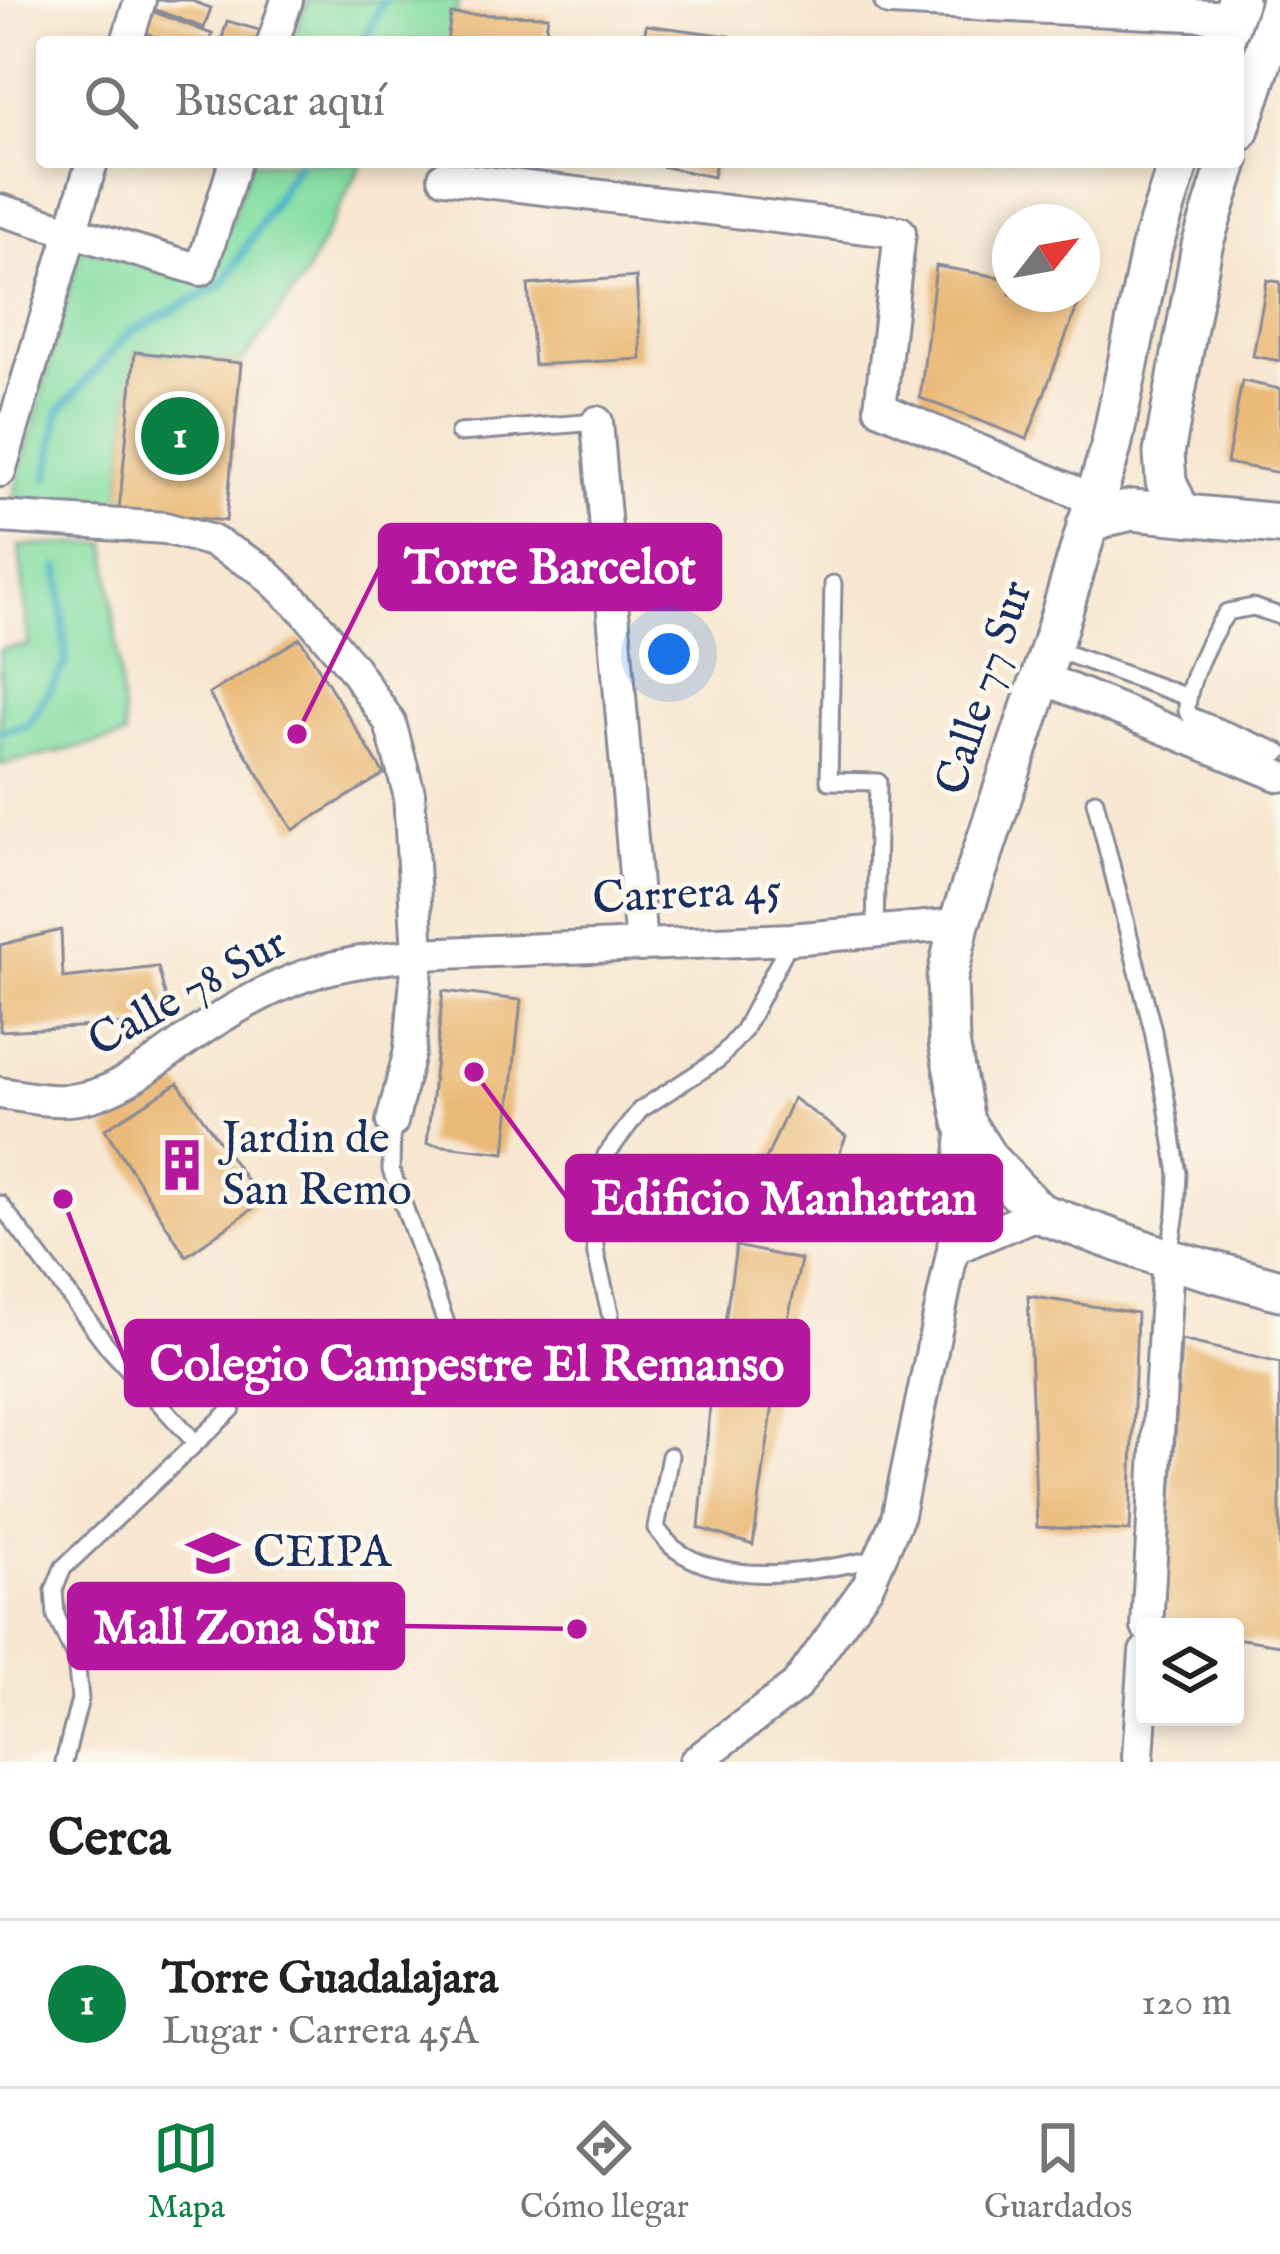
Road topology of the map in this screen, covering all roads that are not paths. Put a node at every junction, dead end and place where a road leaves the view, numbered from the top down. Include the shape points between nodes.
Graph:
1 (140, 0) edge
2 (287, 0) edge
3 (892, 0) edge
4 (1048, 4) edge
5 (1280, 5) edge
6 (1231, 20) edge
7 (130, 36) edge
8 (275, 36) edge
9 (1244, 113) edge
10 (90, 168) edge
11 (233, 168) edge
12 (1177, 168) edge
13 (1226, 168) edge
14 (444, 177) dead end
15 (0, 210) edge
16 (72, 231) junction
17 (597, 422) joint
18 (459, 433) dead end
19 (1111, 447) junction
20 (1164, 453) junction
21 (0, 471) edge
22 (1090, 513) junction
23 (1180, 513) junction
24 (0, 518) edge
25 (1280, 524) edge
26 (833, 584) dead end
27 (1280, 616) edge
28 (1045, 662) junction
29 (1187, 697) junction
30 (1280, 752) edge
31 (1280, 776) edge
32 (1095, 801) dead end
33 (959, 924) junction
34 (874, 932) junction
35 (791, 939) junction
36 (641, 946) junction
37 (418, 954) junction
38 (0, 1094) edge
39 (392, 1122) joint
40 (964, 1122) junction
41 (0, 1204) edge
42 (1039, 1214) junction
43 (953, 1249) junction
44 (1168, 1259) junction
45 (1280, 1290) edge
46 (610, 1313) dead end
47 (460, 1362) dead end
48 (232, 1409) dead end
49 (196, 1443) junction
50 (670, 1456) dead end
51 (879, 1558) junction
52 (1148, 1618) edge
53 (1140, 1726) edge
54 (1138, 1756) dead end
55 (64, 1762) edge
56 (695, 1762) edge

1 - 7 street
2 - 8 street
3 - 4 street
4 - 6 street
5 - 9 street
10 - 16 street
11 - 16 street via 201,270
12 - 19 street, Calle 77 Sur via 1152,247
13 - 20 street via 1202,246
14 - 22 street via 900,232 880,408
15 - 16 street
16 - 21 street
17 - 18 lane
17 - 36 street
19 - 20 street via 1134,471 1144,472
19 - 22 street, Calle 77 Sur
20 - 23 street
22 - 23 street
22 - 28 street, Calle 77 Sur
23 - 25 street
24 - 37 street via 165,528 212,542 261,569 306,612 389,723 411,818
26 - 34 lane via 829,781 878,782
27 - 29 lane via 1253,607 1227,612
28 - 29 lane
28 - 31 street
28 - 33 street, Calle 77 Sur
29 - 30 lane via 1191,716
32 - 44 lane via 1154,1031 1178,1174
33 - 34 street, Carrera 45
33 - 40 street, Calle 77 Sur via 947,980
34 - 35 street, Carrera 45
35 - 36 street, Carrera 45
35 - 46 lane via 743,1031 719,1059 640,1110 606,1155 591,1209
36 - 37 street, Carrera 45
37 - 38 street, Calle 78 Sur via 324,969 278,987 107,1092 54,1100
37 - 39 street via 410,1050
39 - 47 lane via 391,1170
40 - 42 street
40 - 43 street, Calle 77 Sur
41 - 49 lane via 109,1348
42 - 43 street
42 - 44 street
43 - 51 street, Calle 77 Sur via 897,1519
44 - 45 street
44 - 52 street
48 - 49 lane
49 - 55 lane via 58,1579 56,1616 76,1659 80,1699
50 - 51 lane via 656,1528 707,1567 771,1574
51 - 56 street, Calle 77 Sur via 796,1686
53 - 54 street

